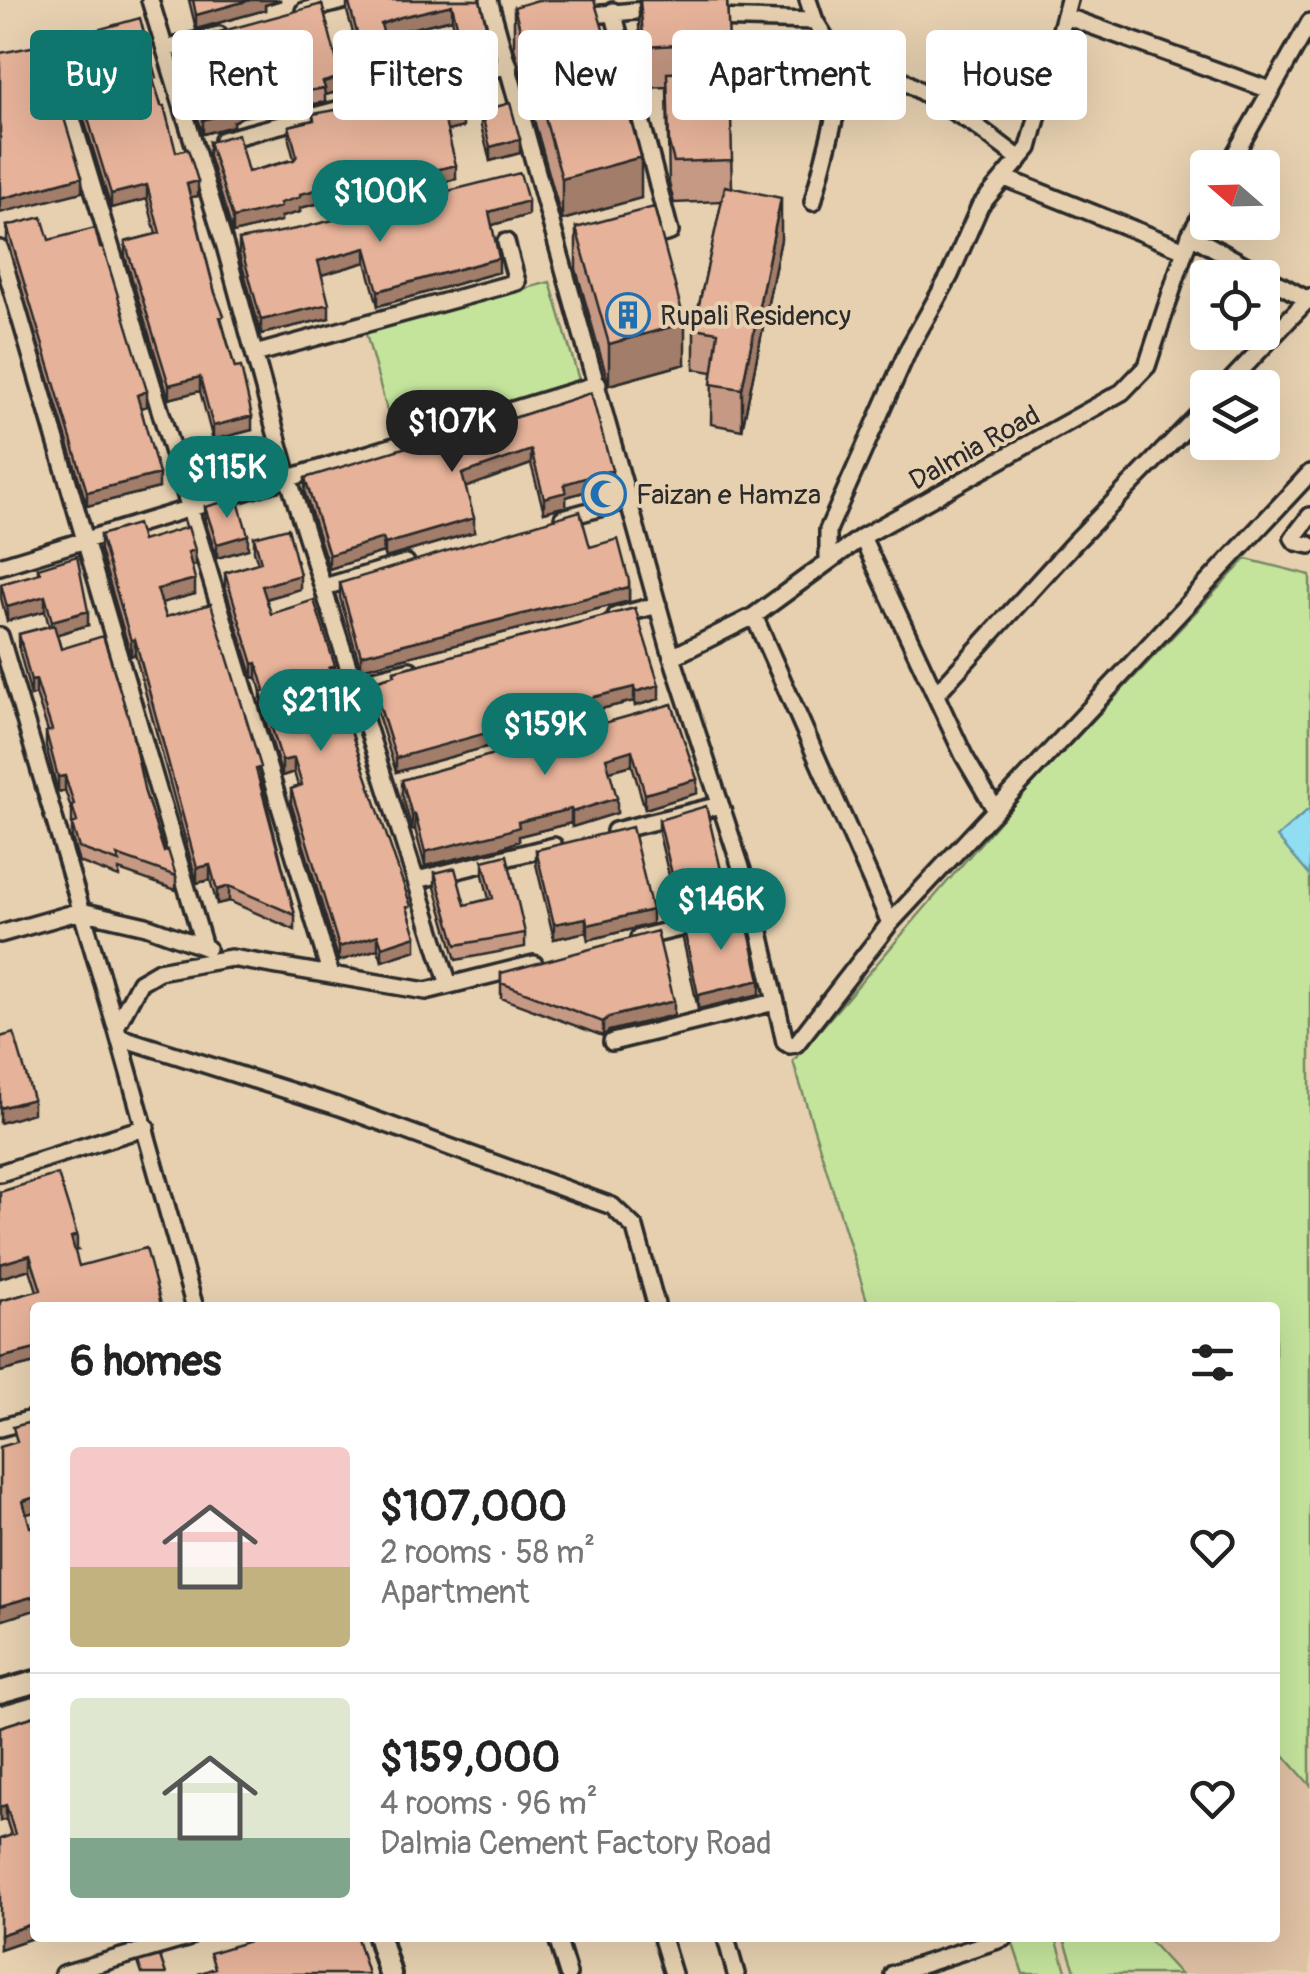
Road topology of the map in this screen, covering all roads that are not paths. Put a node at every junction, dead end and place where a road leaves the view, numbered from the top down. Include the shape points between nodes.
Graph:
1 (150, 0) edge
2 (346, 0) edge
3 (489, 0) edge
4 (808, 0) edge
5 (1067, 8) edge
6 (613, 11) junction
7 (292, 15) edge
8 (155, 17) junction
9 (556, 21) edge
10 (815, 21) junction
11 (138, 22) edge
12 (1310, 22) edge
13 (518, 28) edge
14 (820, 30) edge
15 (499, 31) junction
16 (172, 47) edge
17 (165, 49) junction
18 (509, 65) junction
19 (498, 68) edge
20 (906, 82) edge
21 (1270, 90) junction
22 (333, 111) edge
23 (65, 120) edge
24 (834, 120) edge
25 (195, 148) junction
26 (1237, 150) edge
27 (1020, 159) junction
28 (538, 171) junction
29 (520, 175) edge
30 (1005, 178) junction
31 (813, 202) dead end
32 (1190, 237) edge
33 (244, 242) edge
34 (506, 242) dead end
35 (634, 242) edge
36 (1187, 243) junction
37 (225, 246) junction
38 (0, 250) edge
39 (581, 256) edge
40 (563, 261) junction
41 (1309, 299) edge
42 (255, 354) junction
43 (1241, 370) edge
44 (598, 384) junction
45 (1190, 424) edge
46 (1310, 473) edge
47 (288, 477) junction
48 (629, 500) junction
49 (189, 509) junction
50 (1310, 516) edge
51 (553, 521) edge
52 (862, 536) junction
53 (85, 542) junction
54 (1310, 545) edge
55 (419, 559) edge
56 (828, 562) junction
57 (0, 566) edge
58 (324, 586) junction
59 (658, 605) junction
60 (754, 616) junction
61 (602, 620) edge
62 (0, 636) edge
63 (672, 656) junction
64 (431, 664) edge
65 (356, 684) junction
66 (937, 694) junction
67 (687, 703) junction
68 (669, 708) edge
69 (407, 781) edge
70 (388, 786) junction
71 (720, 806) junction
72 (995, 810) junction
73 (606, 833) edge
74 (569, 842) edge
75 (417, 880) junction
76 (754, 910) junction
77 (82, 911) junction
78 (736, 914) edge
79 (716, 919) edge
80 (890, 923) junction
81 (0, 934) edge
82 (621, 943) edge
83 (204, 947) junction
84 (231, 958) junction
85 (544, 962) edge
86 (330, 972) junction
87 (449, 986) junction
88 (776, 1002) junction
89 (117, 1032) junction
90 (612, 1042) dead end
91 (146, 1127) junction
92 (0, 1172) edge
93 (193, 1302) edge
94 (656, 1302) edge
95 (30, 1419) edge
96 (0, 1428) edge
97 (30, 1683) edge
98 (0, 1692) edge
99 (173, 1942) edge
100 (380, 1942) edge
101 (557, 1942) edge
102 (663, 1942) edge
103 (727, 1942) edge
104 (992, 1942) edge
105 (63, 1974) edge
106 (390, 1974) edge
107 (568, 1974) edge
108 (673, 1974) edge
109 (736, 1974) edge
110 (893, 1974) edge

1 - 8 street
2 - 7 street
3 - 15 street
4 - 10 street
5 - 21 street
5 - 27 street via 1034,134
6 - 9 street
6 - 10 street
6 - 35 street via 670,232
8 - 11 street
8 - 17 street
10 - 14 street
12 - 21 street
13 - 15 street
15 - 18 street
16 - 17 street
17 - 25 street
18 - 19 street
18 - 28 street
20 - 27 street
21 - 26 street
22 - 25 street
23 - 49 street
24 - 31 street
25 - 37 street
27 - 30 street
28 - 29 street
28 - 40 street
30 - 36 street
30 - 56 street via 980,206 909,348 828,530
32 - 36 street, Dalmia Road
33 - 37 street
34 - 42 street via 517,282
36 - 41 street
36 - 52 street, Dalmia Road via 1147,366 1122,392
37 - 42 street
38 - 53 street
39 - 40 street
40 - 44 street
41 - 43 street
42 - 47 street
44 - 47 street
44 - 48 street
45 - 66 street
46 - 72 street
47 - 49 street
47 - 58 street
48 - 51 street
48 - 59 street
49 - 53 street
49 - 86 street
50 - 54 street via 1293,538
52 - 56 street, Dalmia Road
52 - 66 street
53 - 57 street
53 - 83 street
55 - 58 street
56 - 60 street, Dalmia Road
58 - 65 street
59 - 61 street
59 - 63 street
60 - 63 street, Dalmia Road
60 - 80 street
62 - 77 street
63 - 67 street
64 - 65 street
65 - 70 street
66 - 72 street
67 - 68 street
67 - 71 street
69 - 70 street
70 - 75 street
71 - 73 street
71 - 76 street
72 - 80 street
74 - 75 street
75 - 87 street
76 - 78 street
76 - 88 street
77 - 81 street
77 - 83 street
77 - 89 street
79 - 82 street
80 - 88 street via 796,1044 784,1042
83 - 84 street
84 - 86 street
84 - 89 street via 159,971 140,982
85 - 87 street
86 - 87 street via 426,990
88 - 90 street
89 - 91 street
89 - 94 street via 612,1206 635,1228
91 - 92 street
91 - 93 street
95 - 96 street
97 - 98 street
99 - 105 street
100 - 106 street
101 - 107 street
102 - 108 street
103 - 109 street
104 - 110 street

